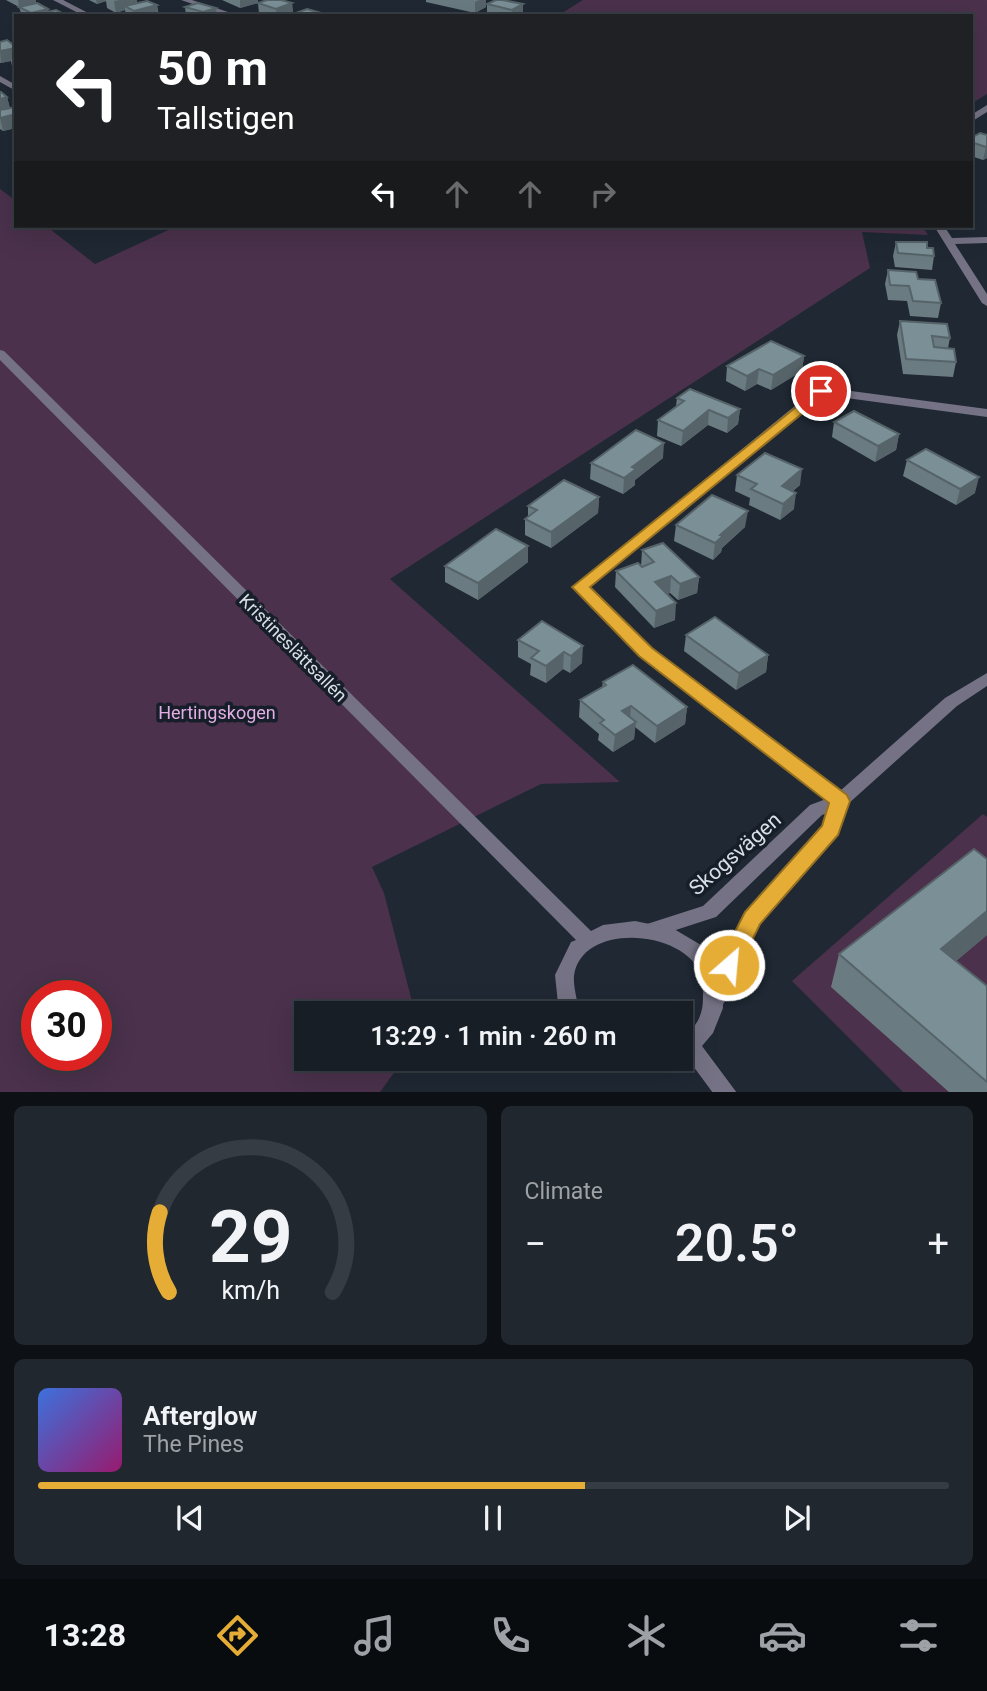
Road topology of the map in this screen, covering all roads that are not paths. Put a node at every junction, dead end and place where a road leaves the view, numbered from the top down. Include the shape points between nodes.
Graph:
1 (61, 0) edge
2 (186, 0) edge
3 (528, 0) edge
4 (540, 2) dead end
5 (86, 14) edge
6 (230, 14) edge
7 (940, 228) edge
8 (987, 240) edge
9 (950, 241) junction
10 (987, 303) edge
11 (0, 353) edge
12 (987, 413) edge
13 (987, 678) edge
14 (840, 801) junction
15 (654, 929) junction
16 (588, 940) junction
17 (715, 1000) junction
18 (565, 1001) edge
19 (693, 1039) edge
20 (693, 1055) edge
21 (726, 1092) edge

1 - 5 street
2 - 6 street
3 - 4 street
7 - 9 street
8 - 9 street
9 - 10 street
11 - 16 street, Kristineslättsallén
12 - 14 street via 821,391 580,587 646,652
13 - 14 street, Skogsvägen via 951,702
14 - 15 street, Skogsvägen via 816,810 709,912
14 - 17 street, Skogsvägen via 831,829 753,918
15 - 16 street via 626,927
15 - 17 street via 698,956 708,969
16 - 18 street via 576,951 565,973
17 - 19 street, Skogsvägen via 711,1017
20 - 21 street

